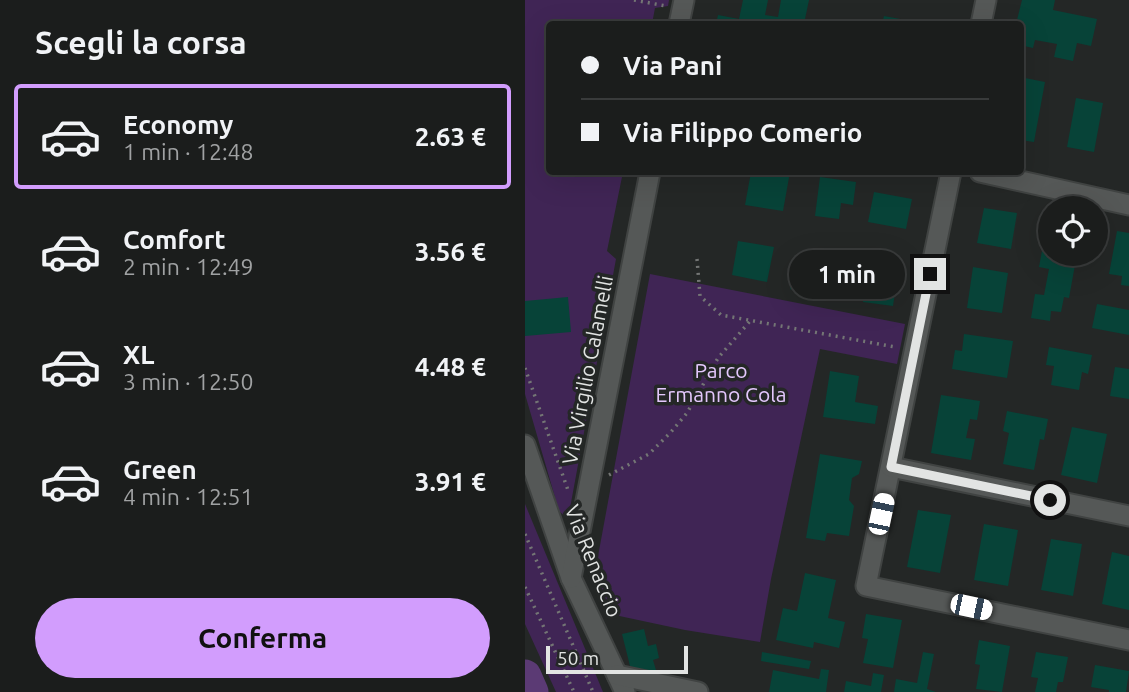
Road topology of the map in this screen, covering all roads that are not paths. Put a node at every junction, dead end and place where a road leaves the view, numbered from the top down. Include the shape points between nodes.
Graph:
1 (986, 0) edge
2 (982, 21) edge
3 (649, 175) edge
4 (950, 175) edge
5 (994, 175) edge
6 (1129, 205) edge
7 (525, 445) edge
8 (891, 467) junction
9 (1129, 516) edge
10 (571, 578) junction
11 (1129, 640) edge
12 (621, 683) edge
13 (698, 692) edge

1 - 2 street
3 - 10 street, Via Virgilio Calamelli
4 - 8 street
5 - 6 street
7 - 10 street, Via Renaccio
8 - 9 street
8 - 11 street via 866,586
10 - 12 street, Via Renaccio
12 - 13 street

